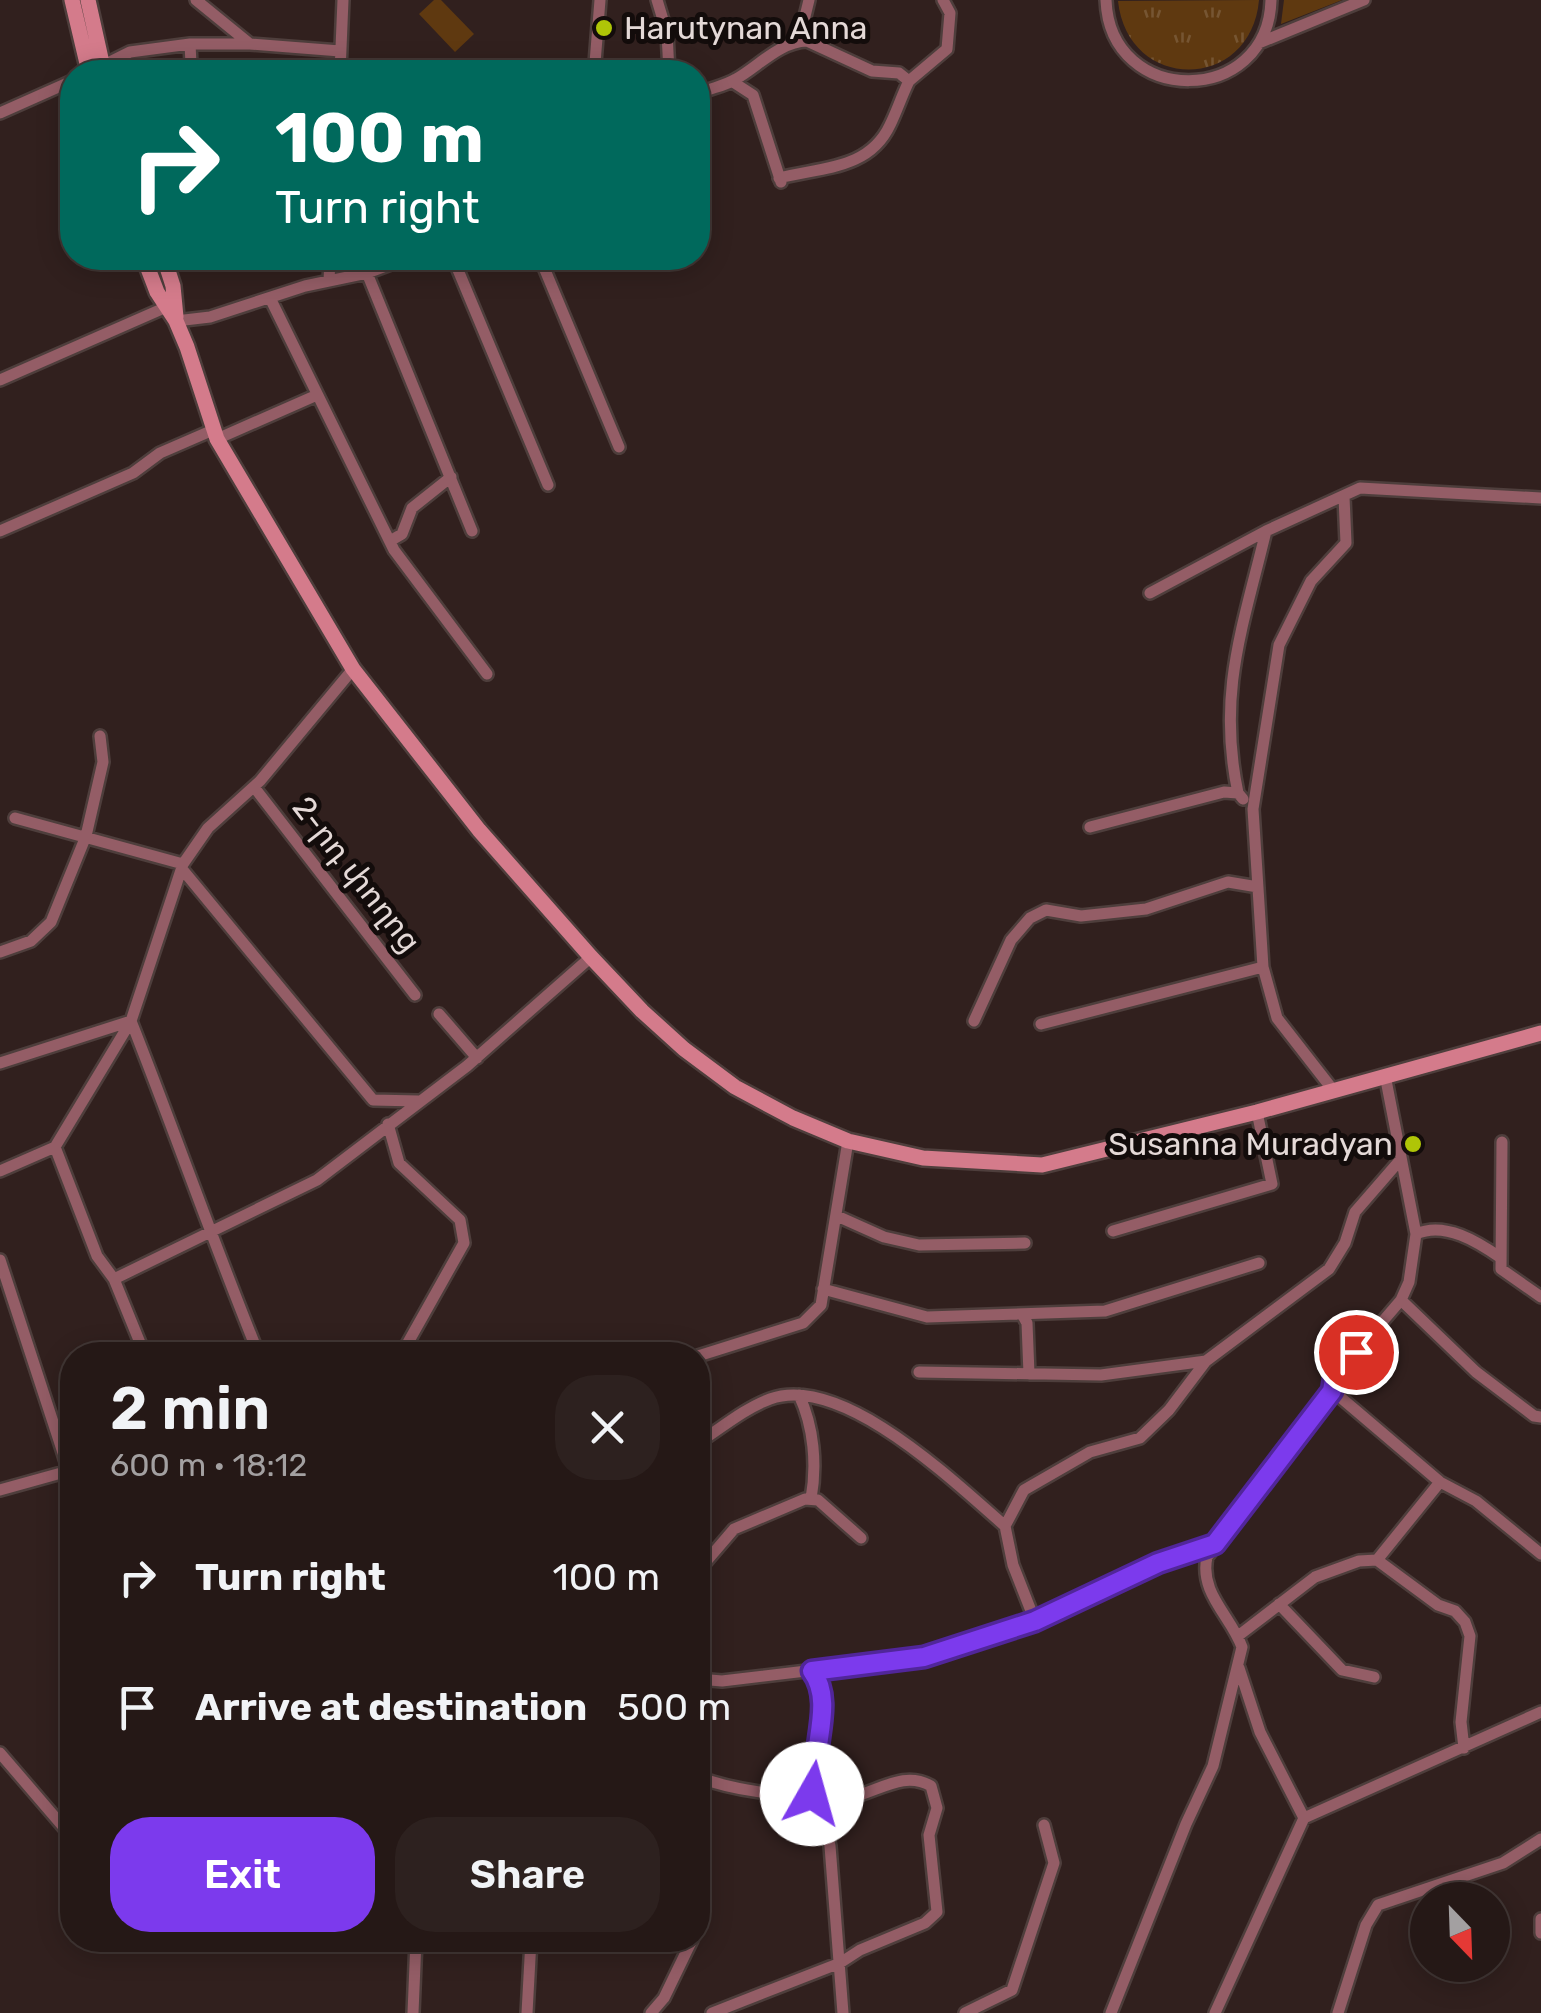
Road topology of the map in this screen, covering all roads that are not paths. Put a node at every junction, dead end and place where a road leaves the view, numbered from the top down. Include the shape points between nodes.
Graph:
1 (72, 0) edge
2 (88, 0) edge
3 (196, 0) edge
4 (343, 0) edge
5 (600, 0) edge
6 (657, 0) edge
7 (808, 0) edge
8 (943, 0) edge
9 (1106, 0) edge
10 (1270, 0) edge
11 (1364, 0) edge
12 (799, 41) junction
13 (1259, 42) junction
14 (190, 44) junction
15 (250, 44) junction
16 (340, 51) junction
17 (92, 60) edge
18 (95, 60) edge
19 (116, 60) edge
20 (192, 60) edge
21 (340, 60) edge
22 (596, 60) edge
23 (668, 60) edge
24 (910, 81) junction
25 (732, 82) junction
26 (60, 86) edge
27 (710, 90) edge
28 (0, 113) edge
29 (149, 270) edge
30 (168, 270) edge
31 (329, 270) edge
32 (376, 270) edge
33 (458, 270) edge
34 (545, 270) edge
35 (368, 273) junction
36 (329, 281) junction
37 (270, 298) junction
38 (173, 310) junction
39 (0, 380) edge
40 (317, 395) junction
41 (215, 434) junction
42 (618, 446) dead end
43 (451, 477) junction
44 (548, 486) dead end
45 (1344, 496) junction
46 (1541, 498) edge
47 (472, 530) dead end
48 (0, 531) edge
49 (1266, 531) junction
50 (390, 541) junction
51 (1150, 594) dead end
52 (353, 668) junction
53 (487, 674) dead end
54 (100, 736) dead end
55 (254, 786) junction
56 (1238, 794) junction
57 (1253, 809) junction
58 (15, 818) dead end
59 (1090, 827) dead end
60 (86, 836) junction
61 (182, 867) junction
62 (1258, 887) junction
63 (0, 952) edge
64 (591, 956) junction
65 (1263, 967) junction
66 (416, 995) dead end
67 (439, 1014) dead end
68 (974, 1020) dead end
69 (131, 1021) junction
70 (1042, 1024) dead end
71 (1541, 1033) edge
72 (477, 1058) junction
73 (0, 1063) edge
74 (1384, 1075) junction
75 (1333, 1090) junction
76 (422, 1101) junction
77 (1257, 1112) junction
78 (388, 1124) junction
79 (848, 1141) junction
80 (1502, 1142) dead end
81 (56, 1147) junction
82 (1402, 1159) junction
83 (0, 1172) edge
84 (836, 1216) junction
85 (1113, 1230) dead end
86 (208, 1231) junction
87 (1416, 1234) junction
88 (1026, 1243) dead end
89 (1501, 1258) junction
90 (0, 1260) edge
91 (1259, 1264) dead end
92 (114, 1279) junction
93 (823, 1289) junction
94 (1541, 1298) edge
95 (1400, 1300) junction
96 (1022, 1314) junction
97 (140, 1342) edge
98 (254, 1342) edge
99 (408, 1342) edge
100 (710, 1352) edge
101 (1206, 1362) junction
102 (919, 1372) dead end
103 (1030, 1374) junction
104 (1332, 1391) junction
105 (799, 1395) junction
106 (1541, 1418) edge
107 (710, 1436) edge
108 (60, 1437) edge
109 (60, 1473) edge
110 (1440, 1482) junction
111 (0, 1490) edge
112 (811, 1499) junction
113 (1004, 1526) junction
114 (860, 1538) dead end
115 (1215, 1544) junction
116 (1541, 1554) edge
117 (710, 1556) edge
118 (1377, 1560) junction
119 (1280, 1604) junction
120 (1035, 1621) junction
121 (1238, 1636) junction
122 (1238, 1664) junction
123 (812, 1671) junction
124 (1374, 1677) dead end
125 (710, 1680) edge
126 (1541, 1712) edge
127 (1464, 1748) junction
128 (0, 1752) edge
129 (710, 1779) edge
130 (818, 1795) junction
131 (1304, 1818) junction
132 (60, 1823) edge
133 (1044, 1824) dead end
134 (1541, 1838) edge
135 (1541, 1919) edge
136 (1541, 1932) edge
137 (416, 1952) edge
138 (530, 1952) edge
139 (686, 1952) edge
140 (840, 1962) junction
141 (413, 2013) edge
142 (526, 2013) edge
143 (652, 2013) edge
144 (712, 2013) edge
145 (843, 2013) edge
146 (966, 2013) edge
147 (1111, 2013) edge
148 (1215, 2013) edge
149 (1338, 2013) edge

1 - 17 main road
2 - 18 main road
3 - 15 street
4 - 16 street
5 - 22 street
6 - 23 street
7 - 12 street
8 - 24 street via 950,12 948,49
9 - 13 street via 1111,30 1124,52 1168,80 1219,76
10 - 13 street
11 - 13 street
12 - 24 street
12 - 25 street
14 - 15 street
14 - 19 street
14 - 20 street
15 - 16 street
16 - 21 street
24 - 25 street via 871,152 781,181 753,96
25 - 27 street
26 - 28 street
29 - 38 main road
30 - 38 main road
31 - 36 street
32 - 35 street
33 - 44 street
34 - 42 street
35 - 36 street
35 - 43 street
36 - 37 street
37 - 38 street via 210,317
37 - 40 street
38 - 39 street
38 - 41 main road
40 - 41 street
40 - 50 street
41 - 48 street via 160,453 133,473
41 - 52 main road
43 - 47 street
43 - 50 street via 412,508 402,534
45 - 46 street via 1381,487
45 - 49 street
45 - 57 street via 1346,543 1311,581 1279,644
49 - 51 street
49 - 56 street via 1238,635 1229,706
50 - 53 street
52 - 55 street
52 - 64 main road via 479,830
54 - 60 street via 103,762
55 - 61 street via 208,828
55 - 66 street, 2-րդ փողոց
56 - 57 street
56 - 59 street via 1210,795
57 - 62 street
58 - 60 street
60 - 61 street
60 - 63 street via 51,922 32,941
61 - 69 street
61 - 76 street via 374,1100
62 - 65 street
62 - 68 street via 1228,882 1146,908 1081,916 1046,910 1011,940
64 - 72 street
64 - 79 main road via 684,1050 735,1087
65 - 70 street
65 - 75 street via 1277,1018
67 - 72 street
69 - 73 street
69 - 81 street
69 - 86 street
71 - 74 main road
72 - 76 street
74 - 75 main road
74 - 82 street
75 - 77 main road
76 - 78 street
77 - 79 main road via 1042,1165 923,1158
77 - 85 street via 1272,1184
78 - 86 street via 317,1180
78 - 99 street via 399,1163 464,1230 464,1243
79 - 84 street
80 - 89 street
81 - 83 street
81 - 92 street via 97,1256
82 - 87 street
82 - 101 street via 1355,1212 1329,1268
84 - 88 street via 919,1246
84 - 93 street
86 - 92 street
86 - 98 street
87 - 89 street via 1462,1235
87 - 95 street
89 - 94 street via 1501,1270
90 - 108 street
91 - 96 street via 1105,1311
92 - 97 street
93 - 96 street via 927,1317
93 - 100 street via 821,1305 803,1323
95 - 104 street via 1334,1378
95 - 106 street via 1476,1372
96 - 103 street
101 - 103 street
101 - 113 street via 1140,1438 1090,1452 1024,1490
102 - 103 street
104 - 110 street
104 - 115 street
105 - 107 street via 767,1400
105 - 112 street via 816,1470
105 - 113 street via 827,1398 871,1418
109 - 111 street
110 - 116 street via 1476,1501
110 - 118 street
112 - 114 street
112 - 117 street via 734,1529
113 - 120 street
115 - 120 street
115 - 121 street via 1204,1571
118 - 119 street via 1315,1577
118 - 127 street via 1465,1622 1470,1636
119 - 121 street
119 - 124 street via 1342,1670
120 - 123 street via 924,1657
121 - 122 street
122 - 131 street via 1260,1732
122 - 147 street via 1213,1766
123 - 125 street
123 - 130 street via 821,1690
126 - 127 street
127 - 131 street
128 - 132 street
129 - 130 street
130 - 140 street via 830,1846
130 - 140 street via 854,1799 903,1780 927,1783 936,1798 929,1832 936,1914
131 - 148 street
133 - 146 street via 1054,1863 1012,1990
134 - 149 street via 1507,1861 1378,1905
135 - 136 street
137 - 141 street
138 - 142 street
139 - 143 street
140 - 144 street
140 - 145 street

